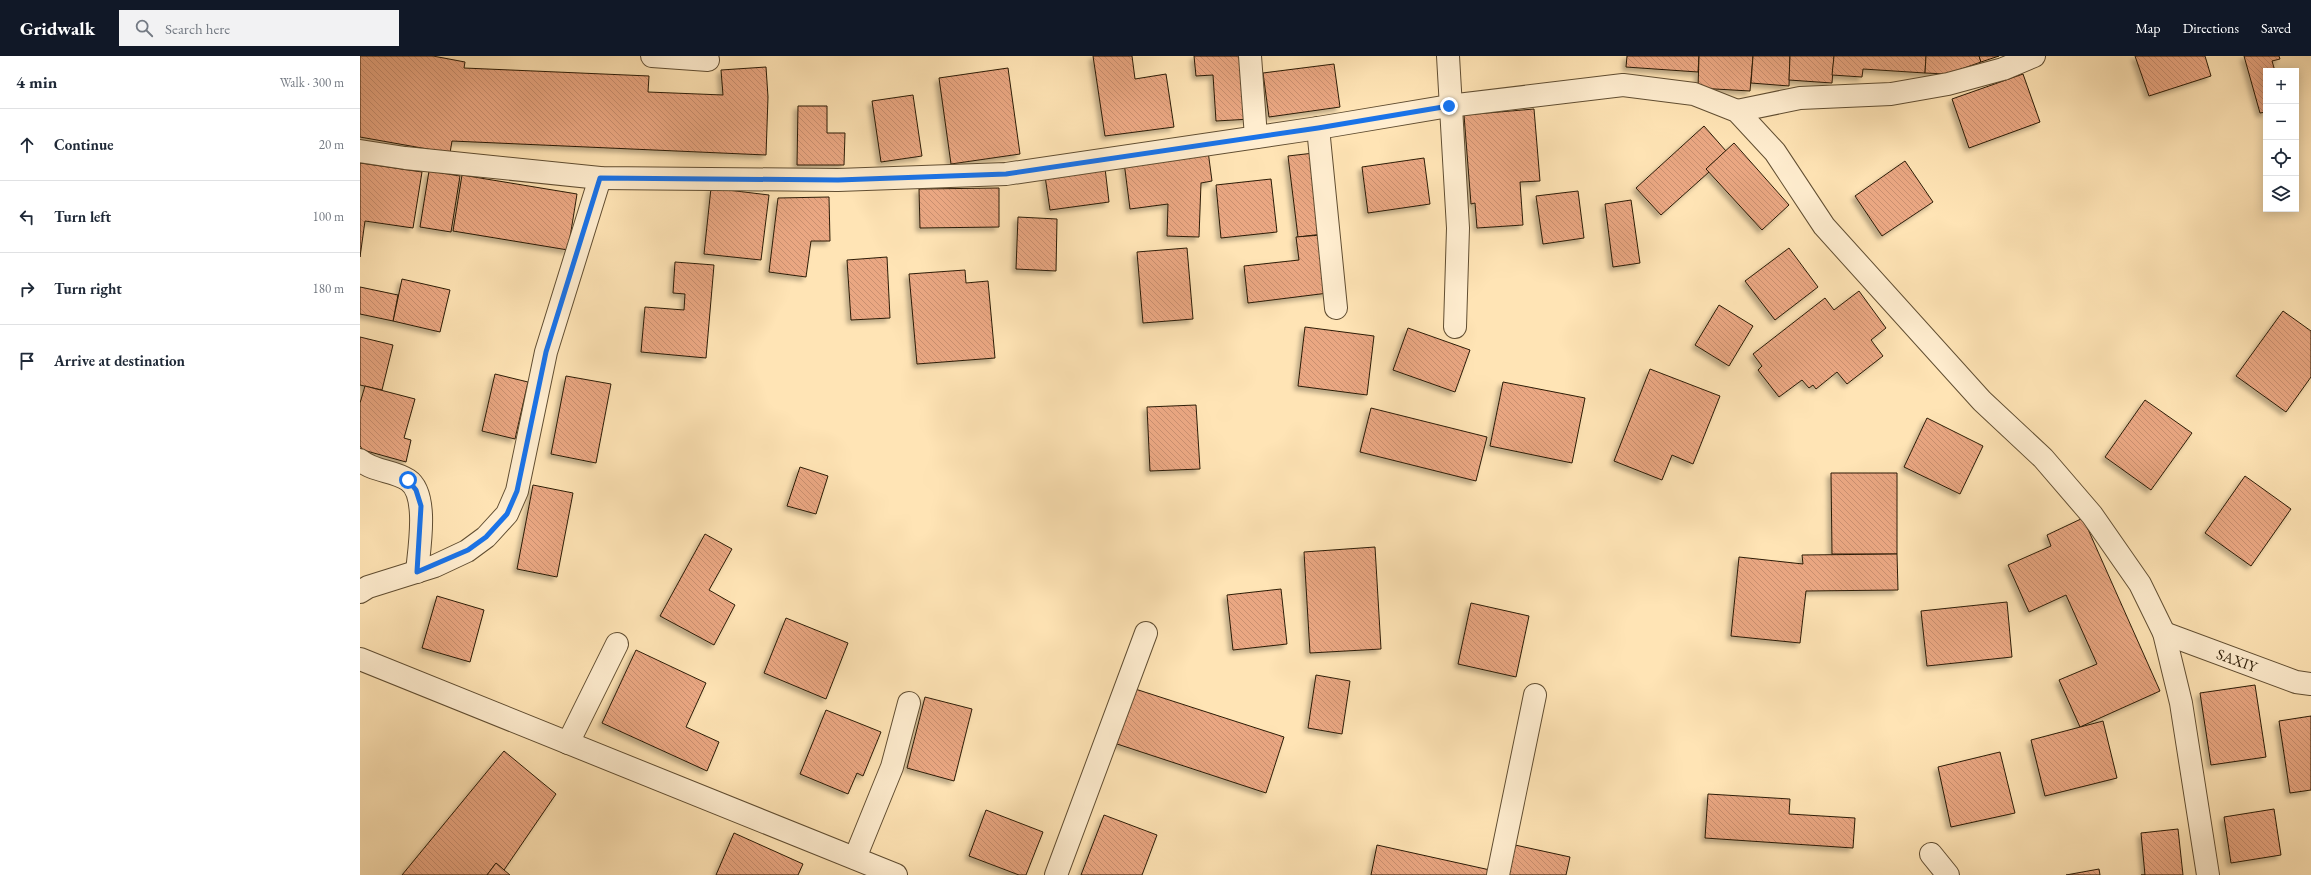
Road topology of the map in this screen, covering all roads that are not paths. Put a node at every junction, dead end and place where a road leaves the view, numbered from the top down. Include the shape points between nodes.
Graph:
1 (652, 56) edge
2 (1250, 56) edge
3 (1448, 56) edge
4 (2034, 56) edge
5 (708, 60) dead end
6 (1449, 106) junction
7 (1737, 111) junction
8 (1318, 128) junction
9 (1256, 137) junction
10 (360, 151) edge
11 (600, 178) junction
12 (1336, 308) dead end
13 (1455, 327) dead end
14 (360, 460) edge
15 (417, 572) junction
16 (363, 588) edge
17 (1146, 633) dead end
18 (2164, 633) junction
19 (617, 644) dead end
20 (360, 659) edge
21 (2311, 684) edge
22 (1535, 695) dead end
23 (909, 703) dead end
24 (568, 743) junction
25 (1931, 854) dead end
26 (864, 866) edge
27 (896, 875) edge
28 (1056, 875) edge
29 (1498, 875) edge
30 (1948, 875) edge
31 (2208, 875) edge

1 - 5 street
2 - 9 street
3 - 6 street
4 - 7 street via 2003,69 1948,84 1891,94 1800,98
6 - 7 street via 1623,85 1694,94
6 - 8 street
6 - 13 street via 1458,228
7 - 18 street via 1775,152 1824,226 1982,401 2043,458 2092,515 2140,584
8 - 9 street
8 - 12 street
9 - 11 street via 1006,174 838,180
10 - 11 street
11 - 15 street via 546,352 517,491 507,514 486,537 468,550
14 - 15 street via 368,467 408,480 416,490 421,506
15 - 16 street
17 - 28 street
18 - 21 street, SAXIY via 2296,682
18 - 31 street via 2181,703
19 - 24 street
20 - 24 street
22 - 29 street
23 - 26 street
24 - 26 street
25 - 30 street
26 - 27 street

